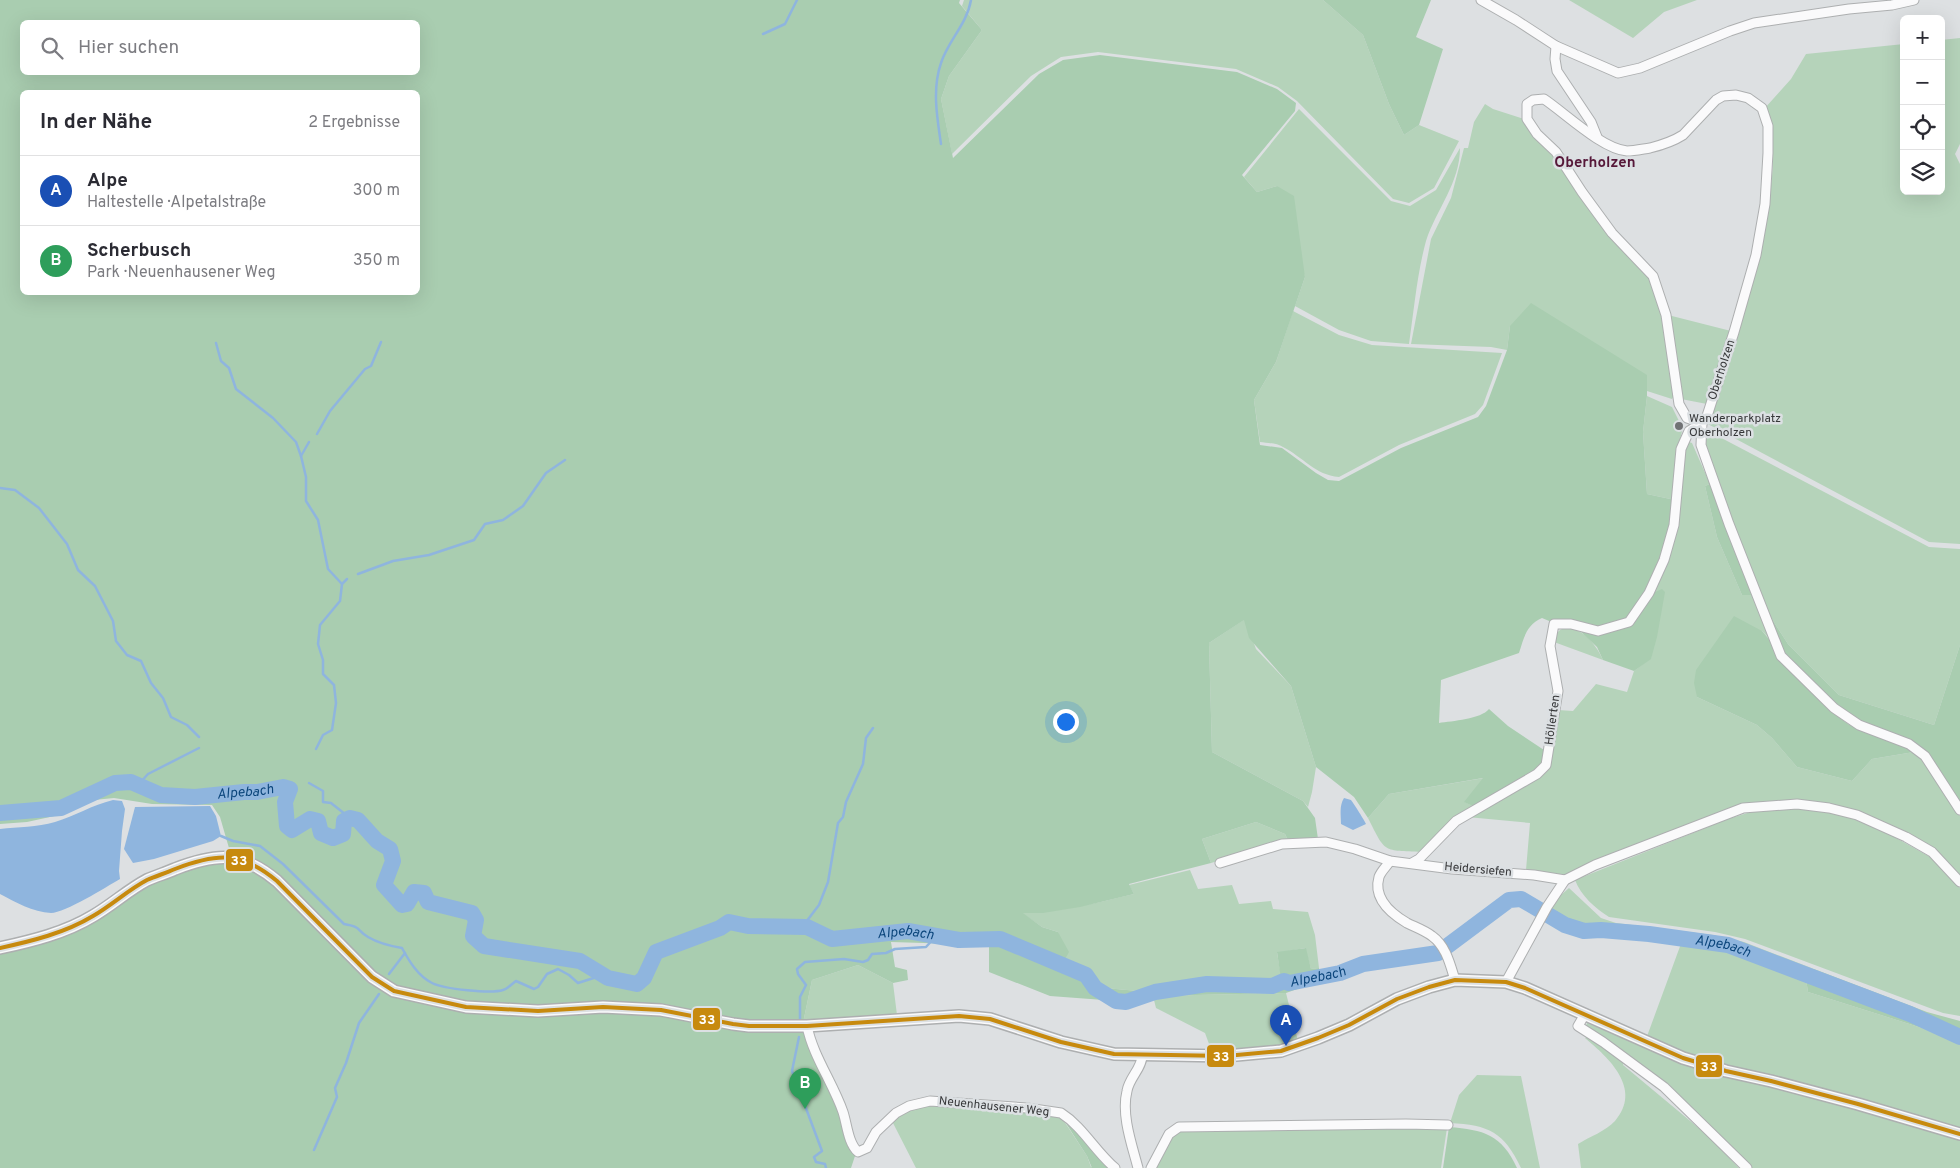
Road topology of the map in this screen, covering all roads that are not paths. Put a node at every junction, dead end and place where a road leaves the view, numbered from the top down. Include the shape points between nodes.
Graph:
1 (1481, 0) edge
2 (1914, 0) edge
3 (1556, 46) junction
4 (1597, 137) junction
5 (1702, 422) junction
6 (1960, 810) edge
7 (1390, 861) junction
8 (1220, 863) dead end
9 (1412, 864) junction
10 (1566, 880) junction
11 (1960, 882) edge
12 (0, 948) edge
13 (1455, 980) junction
14 (1506, 982) junction
15 (1585, 1014) junction
16 (806, 1026) junction
17 (1142, 1056) junction
18 (1448, 1125) dead end
19 (1960, 1134) edge
20 (1114, 1168) edge
21 (1138, 1168) edge
22 (1151, 1168) edge
23 (1747, 1168) edge

1 - 3 street
2 - 3 street via 1754,23 1640,68 1618,73
3 - 4 street via 1557,71 1591,122
4 - 5 street, Oberholzen via 1544,99 1527,104 1527,119 1537,134 1556,152 1612,233 1653,276 1666,315 1679,404 1687,418
4 - 5 street, Oberholzen via 1625,150 1651,147 1683,136 1723,96 1748,98 1762,108 1768,126 1768,153 1765,204 1756,255 1707,416
5 - 6 street via 1701,445 1781,656 1834,708 1859,725 1909,744 1925,756
5 - 9 street, Höllerten via 1689,431 1681,449 1674,525 1656,578 1629,622 1598,631 1571,624 1554,624 1550,646 1558,691 1546,765 1537,774 1456,821
7 - 8 street, Heidersiefen via 1326,842 1282,844
7 - 9 street, Heidersiefen
7 - 13 street via 1380,875 1378,894 1386,907 1440,944
9 - 10 street, Heidersiefen
10 - 11 street via 1595,865 1743,808 1797,804 1857,815 1906,837 1932,852
10 - 14 street via 1547,907
12 - 16 main road via 62,931 93,916 147,880 196,861 230,857 264,870 372,977 394,991 466,1007 538,1012 603,1007 661,1010 733,1024
13 - 14 main road
13 - 17 main road via 1397,999 1334,1032 1281,1051 1226,1056
14 - 15 main road
15 - 19 main road via 1683,1058 1726,1072 1850,1102
15 - 23 street via 1578,1026 1664,1088
16 - 17 main road via 959,1016 990,1019 1087,1049
16 - 20 street, Neuenhausener Weg via 858,1152 867,1148 896,1113 909,1106 930,1101 956,1101 1061,1114 1072,1121
17 - 21 street via 1126,1092 1127,1126
18 - 22 street via 1179,1127 1169,1134

